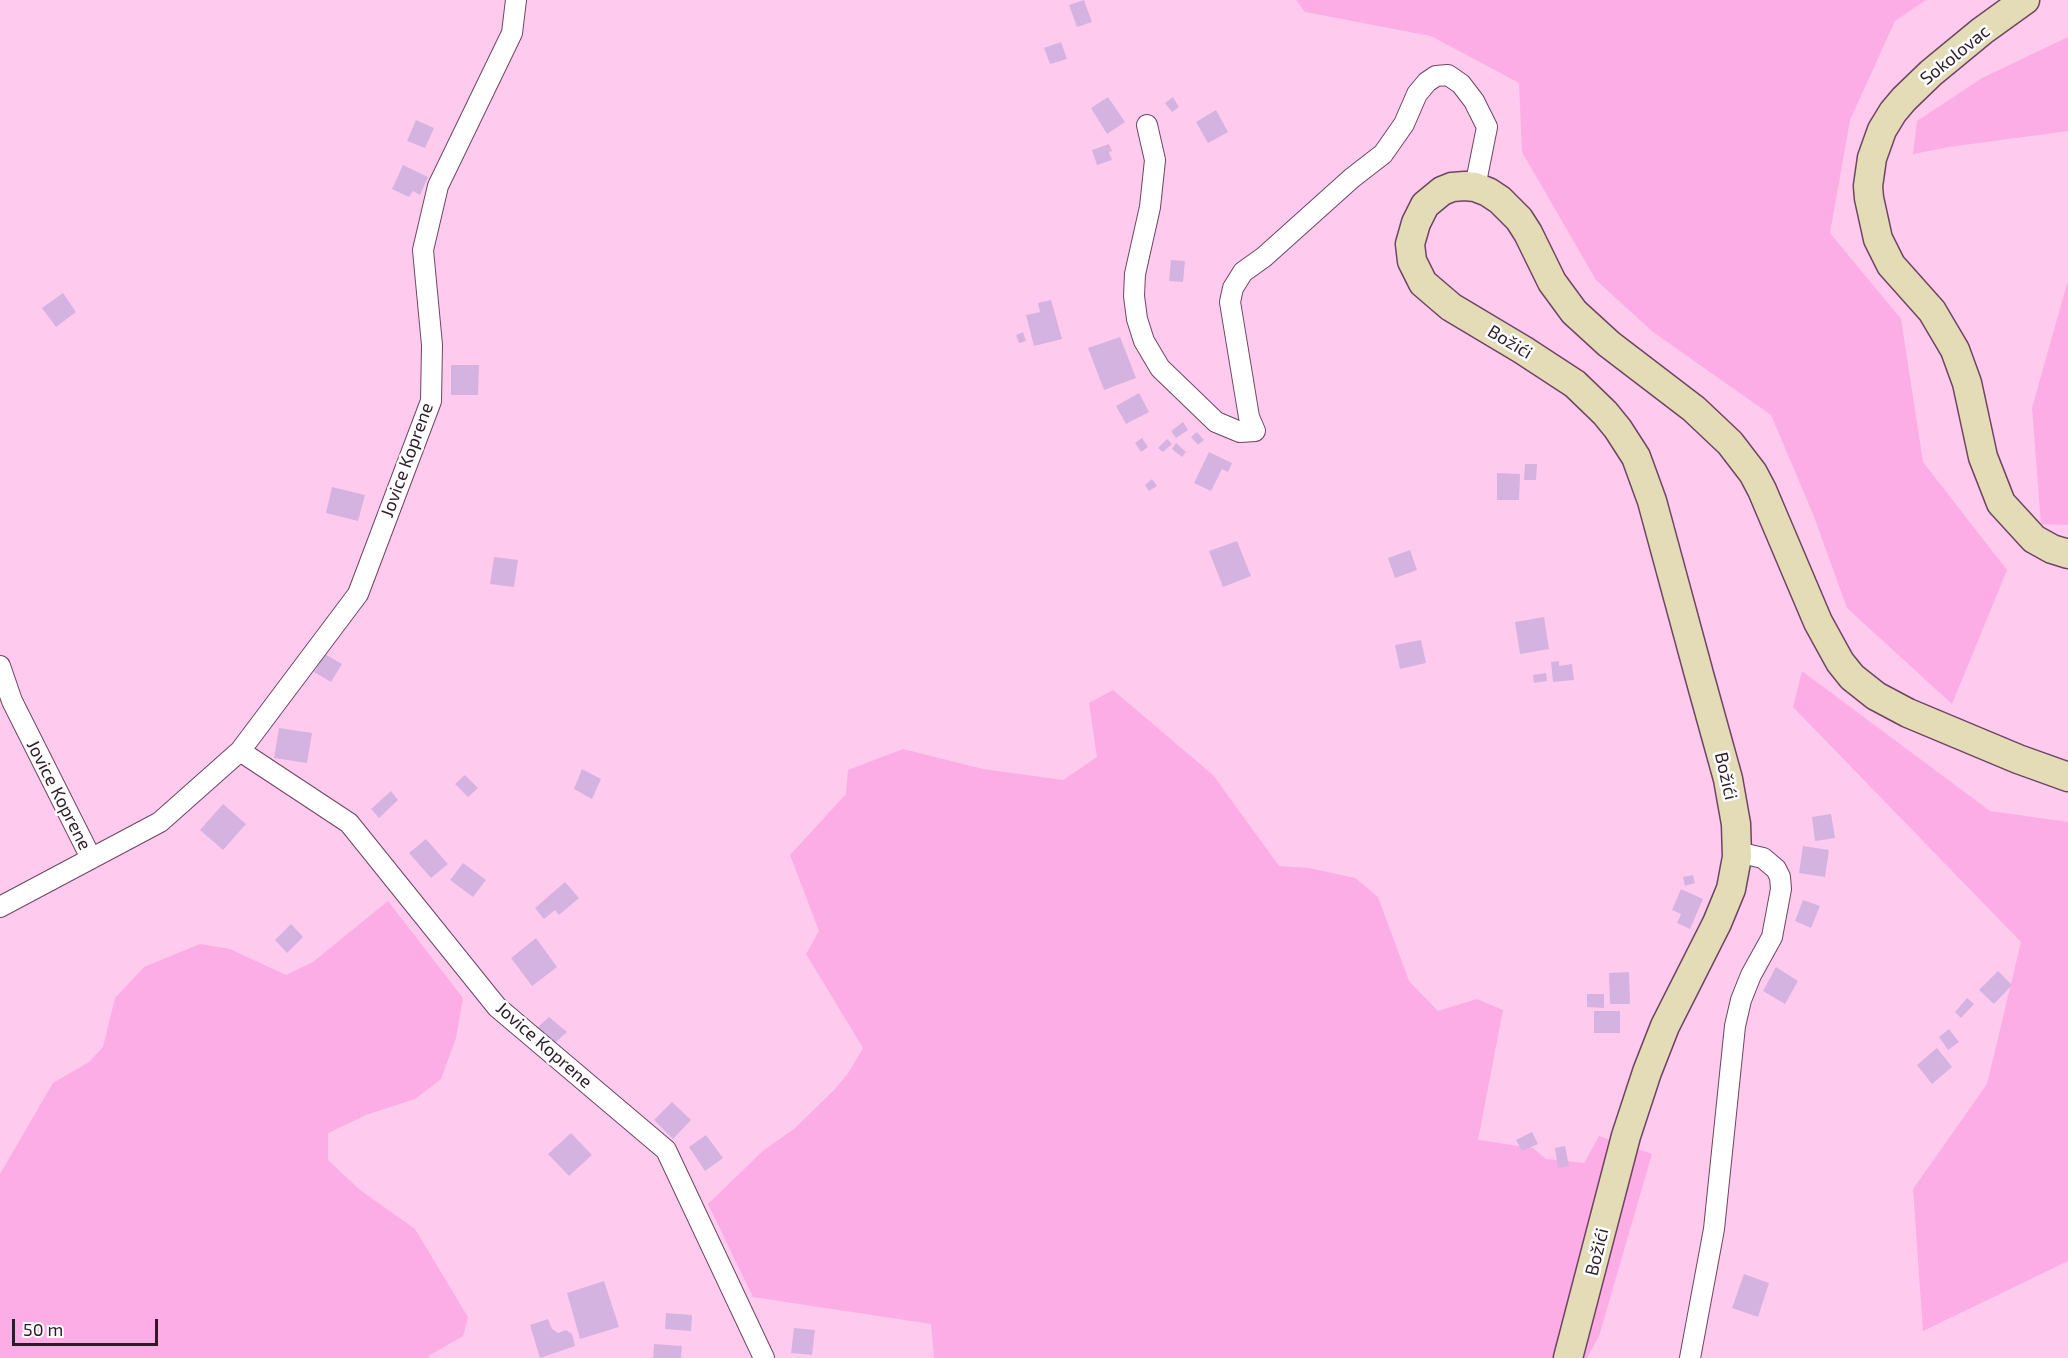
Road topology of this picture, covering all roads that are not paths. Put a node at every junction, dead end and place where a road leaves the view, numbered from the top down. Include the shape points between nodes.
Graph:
1 (516, 0) edge
2 (2025, 0) edge
3 (1147, 125) dead end
4 (1475, 187) junction
5 (2068, 554) edge
6 (0, 666) edge
7 (240, 751) junction
8 (2068, 777) edge
9 (1737, 852) junction
10 (91, 858) junction
11 (0, 907) edge
12 (764, 1358) edge
13 (1568, 1358) edge
14 (1690, 1358) edge

1 - 7 street, Jovice Koprene via 512,33 438,186 423,250 432,345 431,401 358,594
2 - 5 main road, Sokolovac via 1956,52 1904,99 1876,144 1868,186 1878,239 1891,265 1932,311 1955,350 1967,383 1983,457 2001,503 2034,538
3 - 4 street via 1155,160 1150,207 1135,274 1137,319 1160,368 1216,422 1240,432 1256,432 1249,417 1230,303 1233,288 1243,272 1383,154 1404,124 1417,94 1436,76 1448,75 1461,84 1487,127
4 - 8 main road via 1500,200 1519,219 1552,282 1574,312 1694,409 1743,459 1762,490 1818,622 1852,677 1876,696 1908,713
4 - 9 main road, Božići via 1452,187 1425,205 1412,233 1412,261 1423,284 1451,307 1575,384 1629,444 1652,501 1728,780
6 - 10 street, Jovice Koprene via 12,701
7 - 10 street, Jovice Koprene via 160,822
7 - 12 street, Jovice Koprene via 349,823 497,1007 666,1150
9 - 13 main road, Božići via 1726,904 1665,1026 1638,1098
9 - 14 street via 1763,858 1776,869 1781,890 1772,937 1740,1000 1714,1229
10 - 11 street, Jovice Koprene

